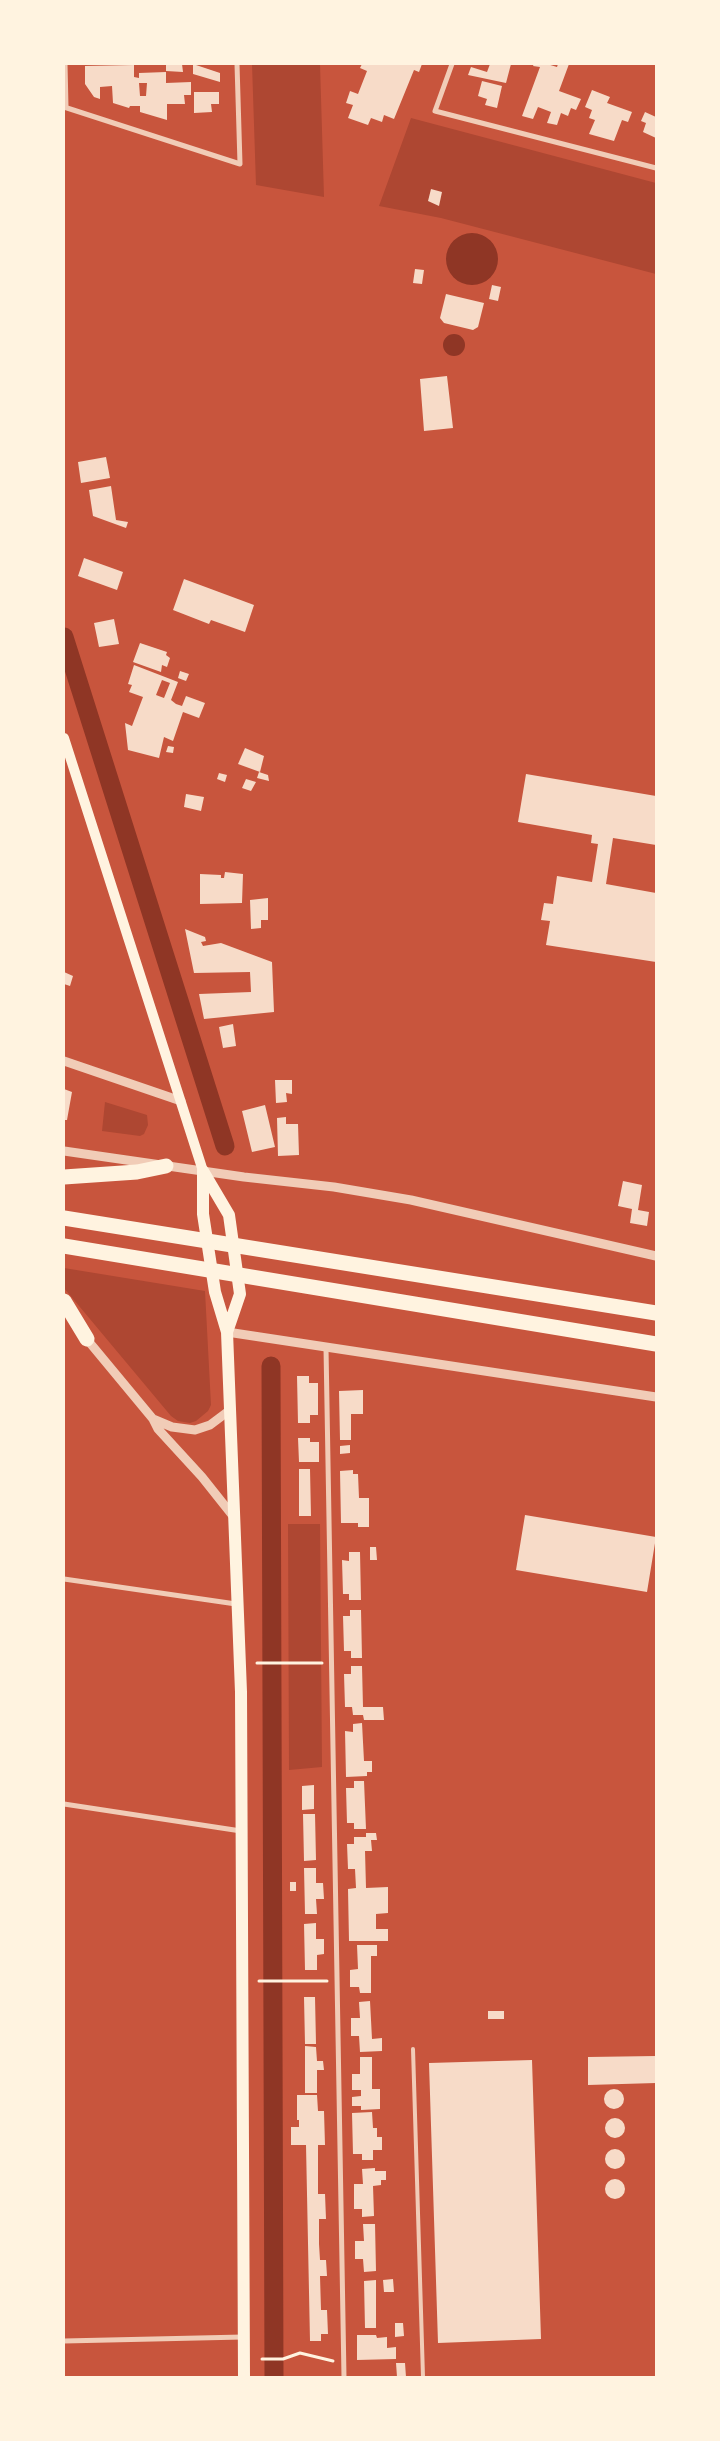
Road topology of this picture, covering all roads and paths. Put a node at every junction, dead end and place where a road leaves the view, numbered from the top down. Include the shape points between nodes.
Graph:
1 (65, 64) edge
2 (237, 64) edge
3 (452, 64) edge
4 (65, 107) edge
5 (656, 168) edge
6 (64, 738) edge
7 (64, 1061) edge
8 (181, 1101) junction
9 (64, 1151) edge
10 (166, 1166) junction
11 (203, 1171) junction
12 (64, 1177) edge
13 (64, 1218) edge
14 (64, 1246) edge
15 (656, 1256) edge
16 (64, 1301) edge
17 (656, 1313) edge
18 (64, 1315) edge
19 (227, 1332) junction
20 (87, 1339) junction
21 (656, 1344) edge
22 (326, 1348) junction
23 (656, 1396) edge
24 (230, 1410) junction
25 (153, 1419) junction
26 (233, 1516) junction
27 (64, 1579) edge
28 (236, 1604) junction
29 (256, 1663) dead end
30 (323, 1663) dead end
31 (64, 1804) edge
32 (241, 1831) junction
33 (259, 1981) dead end
34 (328, 1981) dead end
35 (413, 2049) dead end
36 (243, 2337) junction
37 (64, 2341) edge
38 (264, 2359) dead end
39 (333, 2361) dead end
40 (244, 2377) edge
41 (344, 2377) edge
42 (423, 2377) edge

1 - 4 street
2 - 4 street via 240,164
3 - 5 street via 435,111
6 - 8 main road
7 - 8 street
8 - 11 main road
9 - 10 street
10 - 11 street
10 - 12 highway via 137,1172
11 - 15 street via 411,1200
11 - 19 main road via 203,1214 215,1292
11 - 19 main road via 230,1215 240,1294
13 - 17 highway
14 - 21 highway
16 - 20 highway
18 - 20 street
19 - 22 street
19 - 24 main road
20 - 25 street
22 - 23 street
22 - 41 street
24 - 25 street via 195,1430 172,1427
24 - 26 main road
25 - 26 street via 158,1429
26 - 28 main road
27 - 28 street
28 - 32 main road via 241,1692
29 - 30 path
31 - 32 street
32 - 36 main road
33 - 34 path
35 - 42 lane
36 - 37 street
36 - 40 main road
38 - 39 path via 284,2359 300,2353

